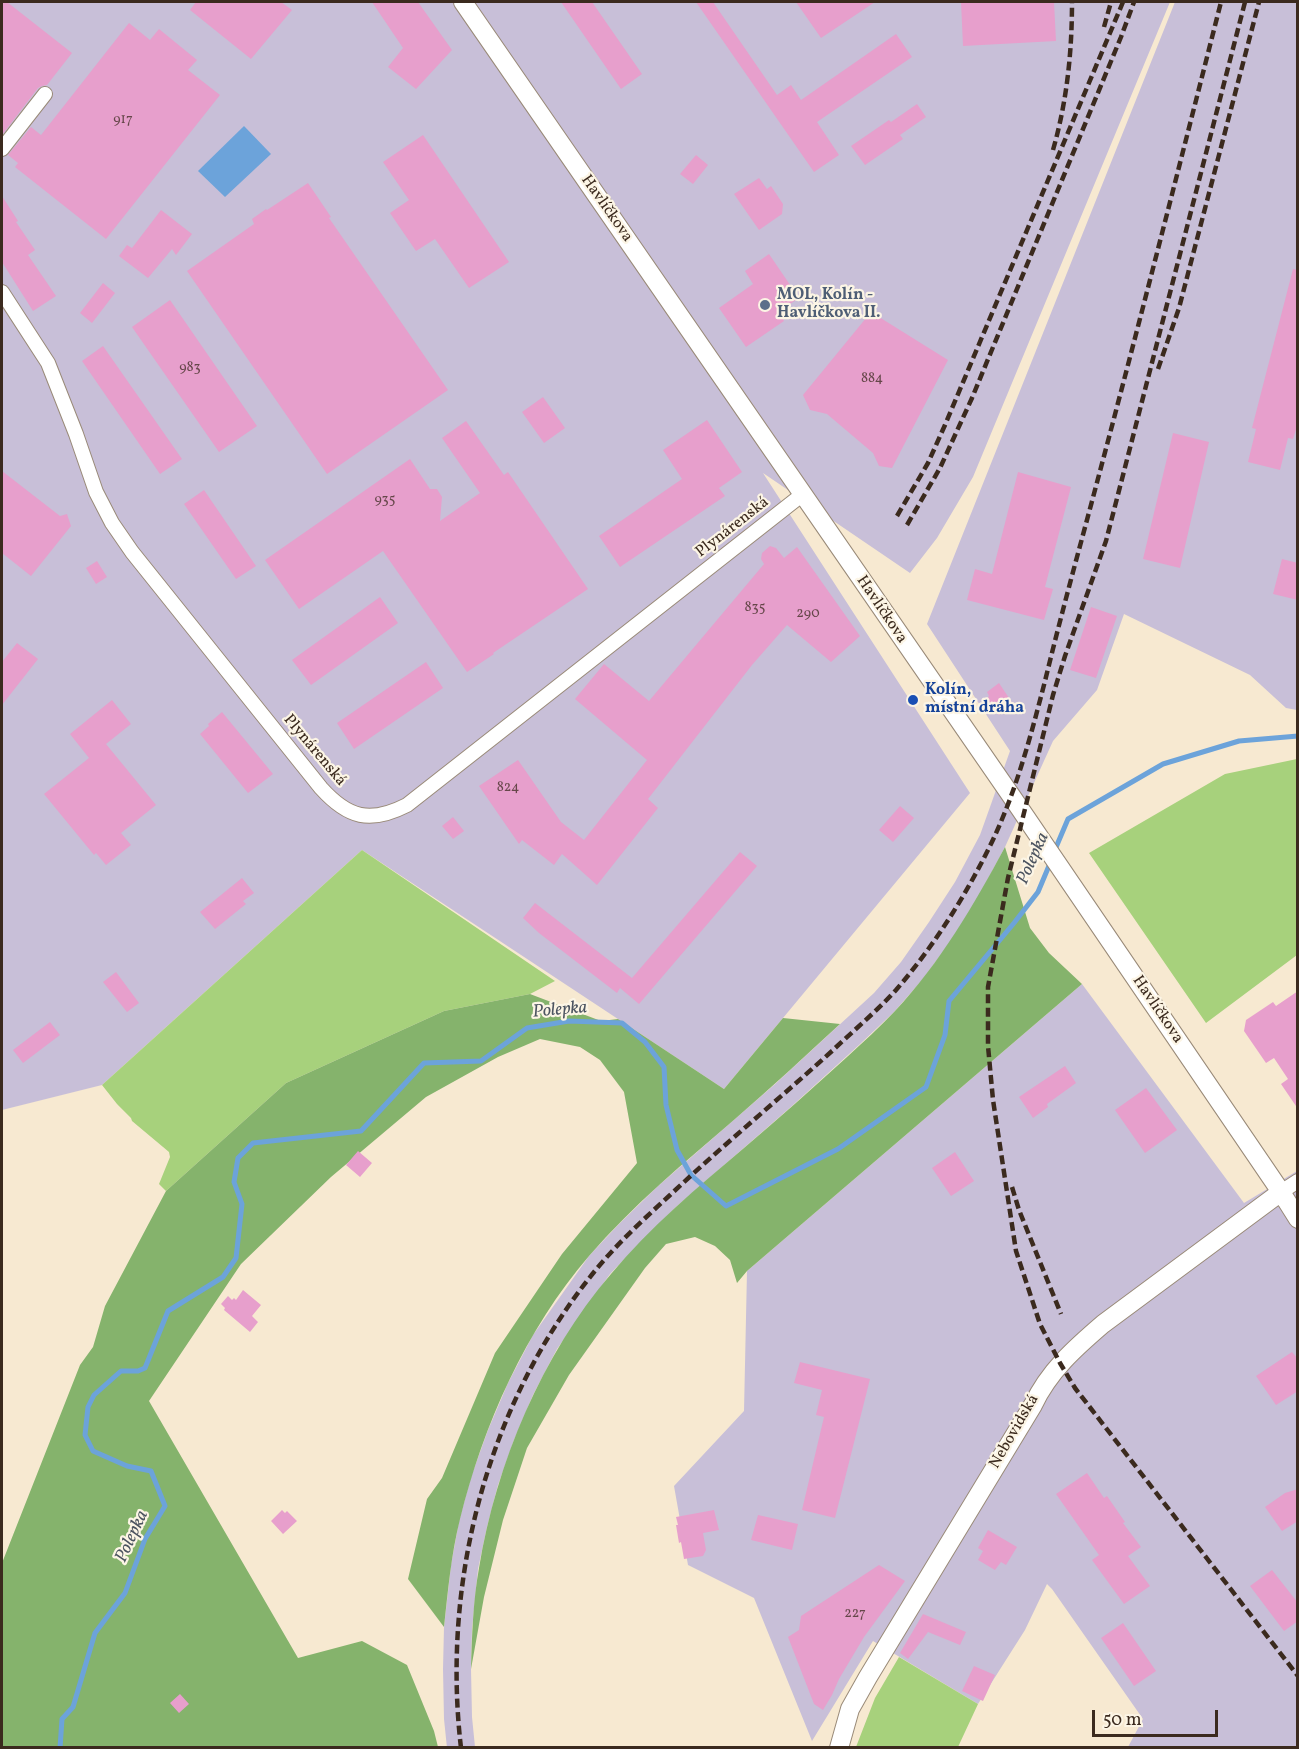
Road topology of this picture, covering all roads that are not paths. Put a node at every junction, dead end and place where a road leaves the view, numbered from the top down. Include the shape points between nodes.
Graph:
1 (463, 2) edge
2 (45, 94) dead end
3 (2, 149) edge
4 (2, 292) edge
5 (803, 494) junction
6 (1298, 1181) edge
7 (1281, 1192) junction
8 (1298, 1219) edge
9 (839, 1748) edge

1 - 5 street, Havlíčkova
2 - 3 street
4 - 5 street, Plynárenská via 48,363 96,492 112,523 332,801 360,816 391,813 406,805
5 - 7 street, Havlíčkova
6 - 7 street
7 - 8 street, Havlíčkova
7 - 9 street, Nebovidská via 1103,1324 1054,1370 868,1677 850,1709

